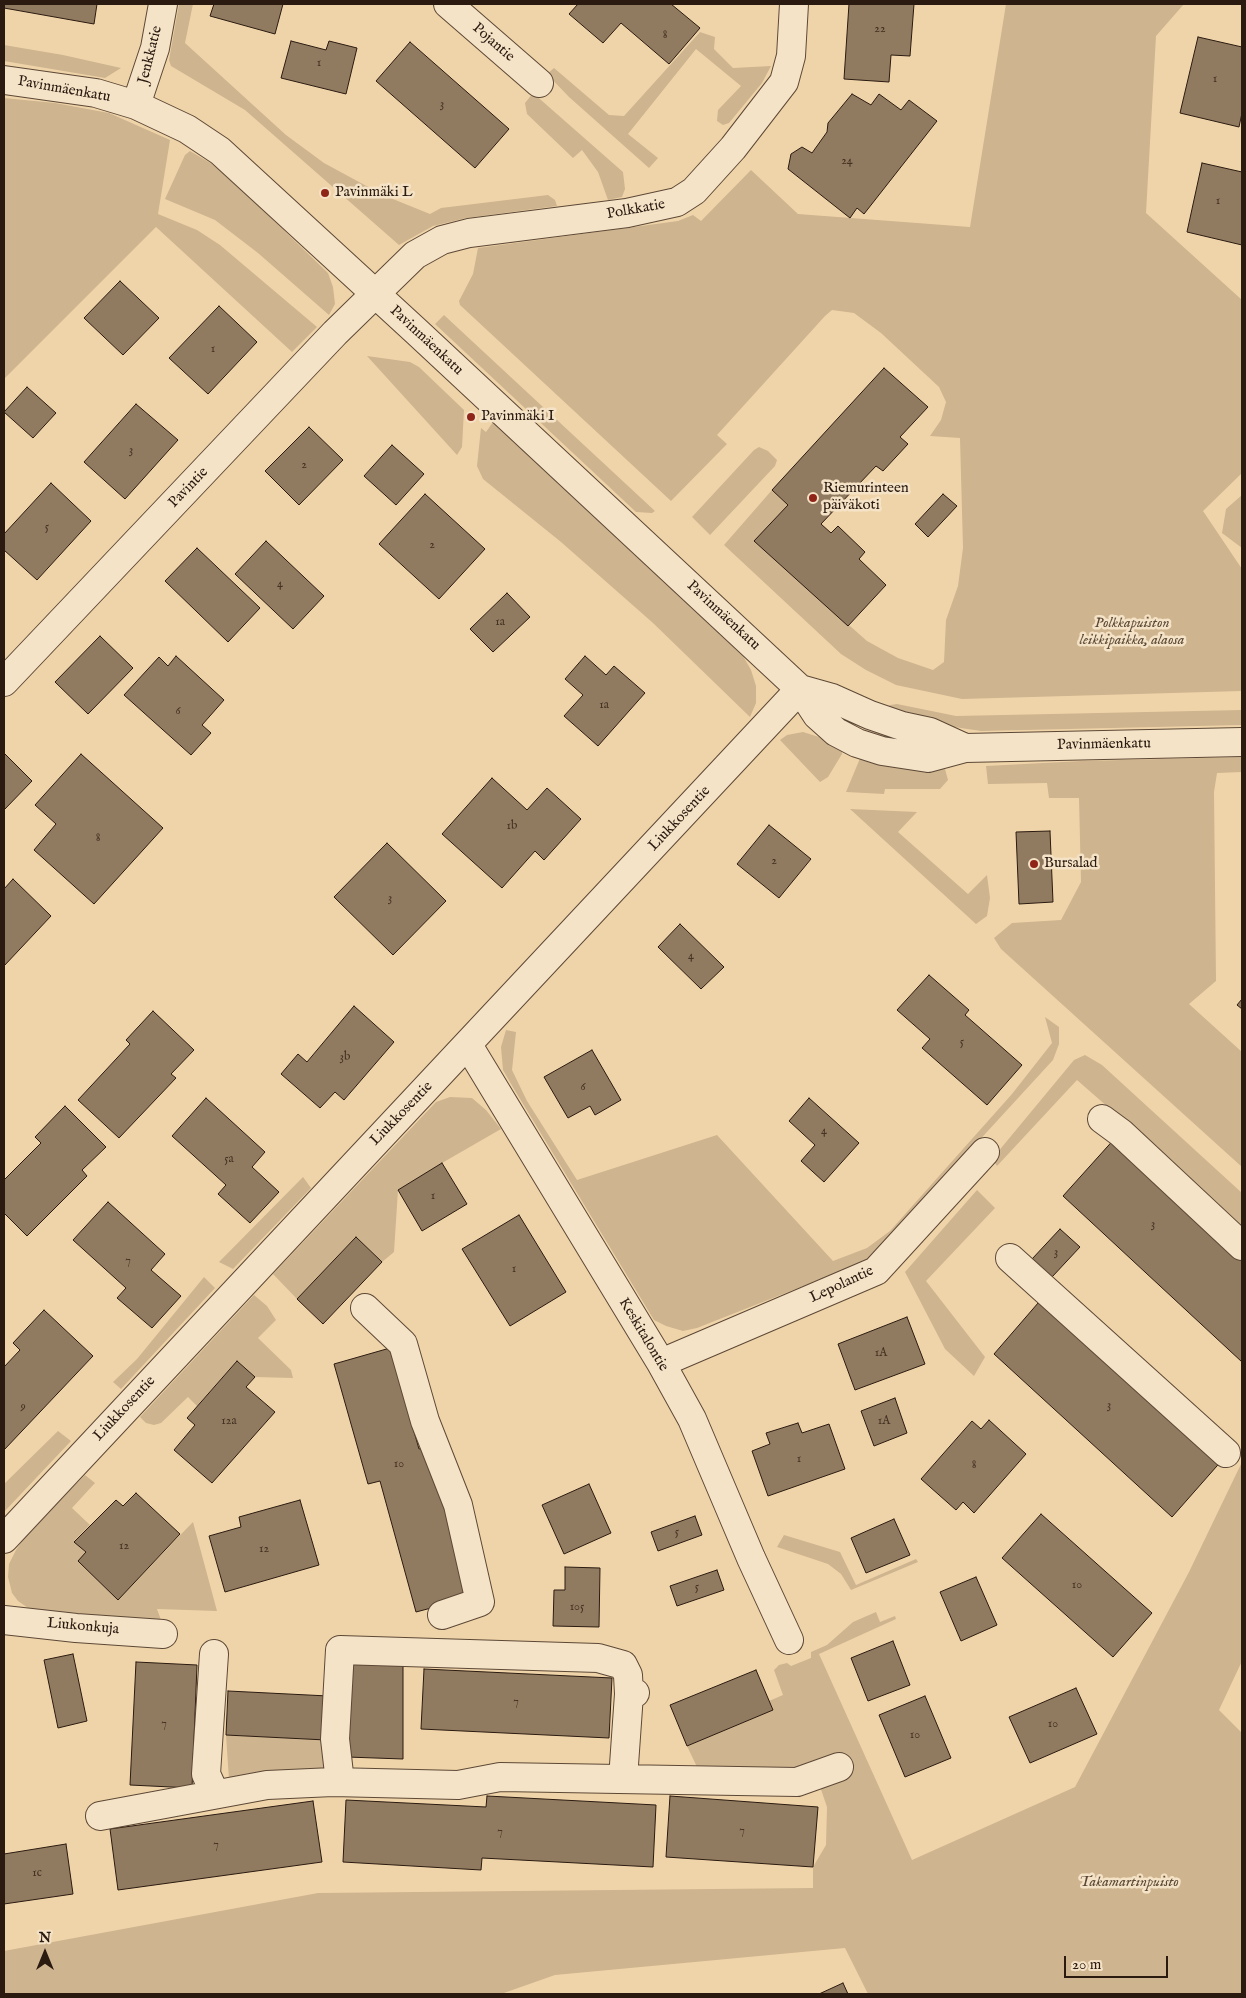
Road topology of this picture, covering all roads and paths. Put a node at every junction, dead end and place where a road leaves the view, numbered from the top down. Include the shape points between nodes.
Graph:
1 (163, 4) edge
2 (448, 4) edge
3 (794, 4) edge
4 (4, 80) edge
5 (539, 83) dead end
6 (136, 105) junction
7 (375, 294) junction
8 (4, 682) edge
9 (800, 689) junction
10 (1242, 742) edge
11 (468, 1045) junction
12 (1102, 1119) dead end
13 (985, 1152) dead end
14 (1242, 1246) edge
15 (1010, 1258) dead end
16 (365, 1308) dead end
17 (661, 1363) junction
18 (1226, 1453) dead end
19 (4, 1539) edge
20 (442, 1615) dead end
21 (4, 1620) edge
22 (163, 1634) dead end
23 (789, 1640) dead end
24 (214, 1654) dead end
25 (839, 1767) dead end
26 (624, 1779) junction
27 (340, 1782) junction
28 (215, 1794) junction
29 (100, 1816) dead end

1 - 6 street, Jenkkatie via 153,54
2 - 5 street, Pojantie
3 - 7 street, Polkkatie via 791,56 784,82 694,192 677,202 627,213 469,233 442,240 415,255
4 - 6 street, Pavinmäenkatu via 96,93
6 - 7 street, Pavinmäenkatu via 187,129 220,151
7 - 8 street, Pavintie
7 - 9 street, Pavinmäenkatu
9 - 10 street, Pavinmäenkatu via 817,715 836,732 882,751 928,758 965,748
9 - 11 street, Liukkosentie
11 - 17 street, Keskitalontie
11 - 19 street, Liukkosentie
12 - 14 street
13 - 17 street, Lepolantie via 876,1271
15 - 18 street
16 - 20 street via 404,1344 425,1421 458,1505 480,1602
17 - 23 street, Keskitalontie via 692,1419
21 - 22 street, Liukonkuja
24 - 28 street via 206,1774
25 - 26 street via 797,1782
26 - 27 street via 500,1777 458,1785
26 - 27 street via 632,1694 623,1664 598,1658 340,1650 335,1739
27 - 28 street via 267,1785
28 - 29 street

